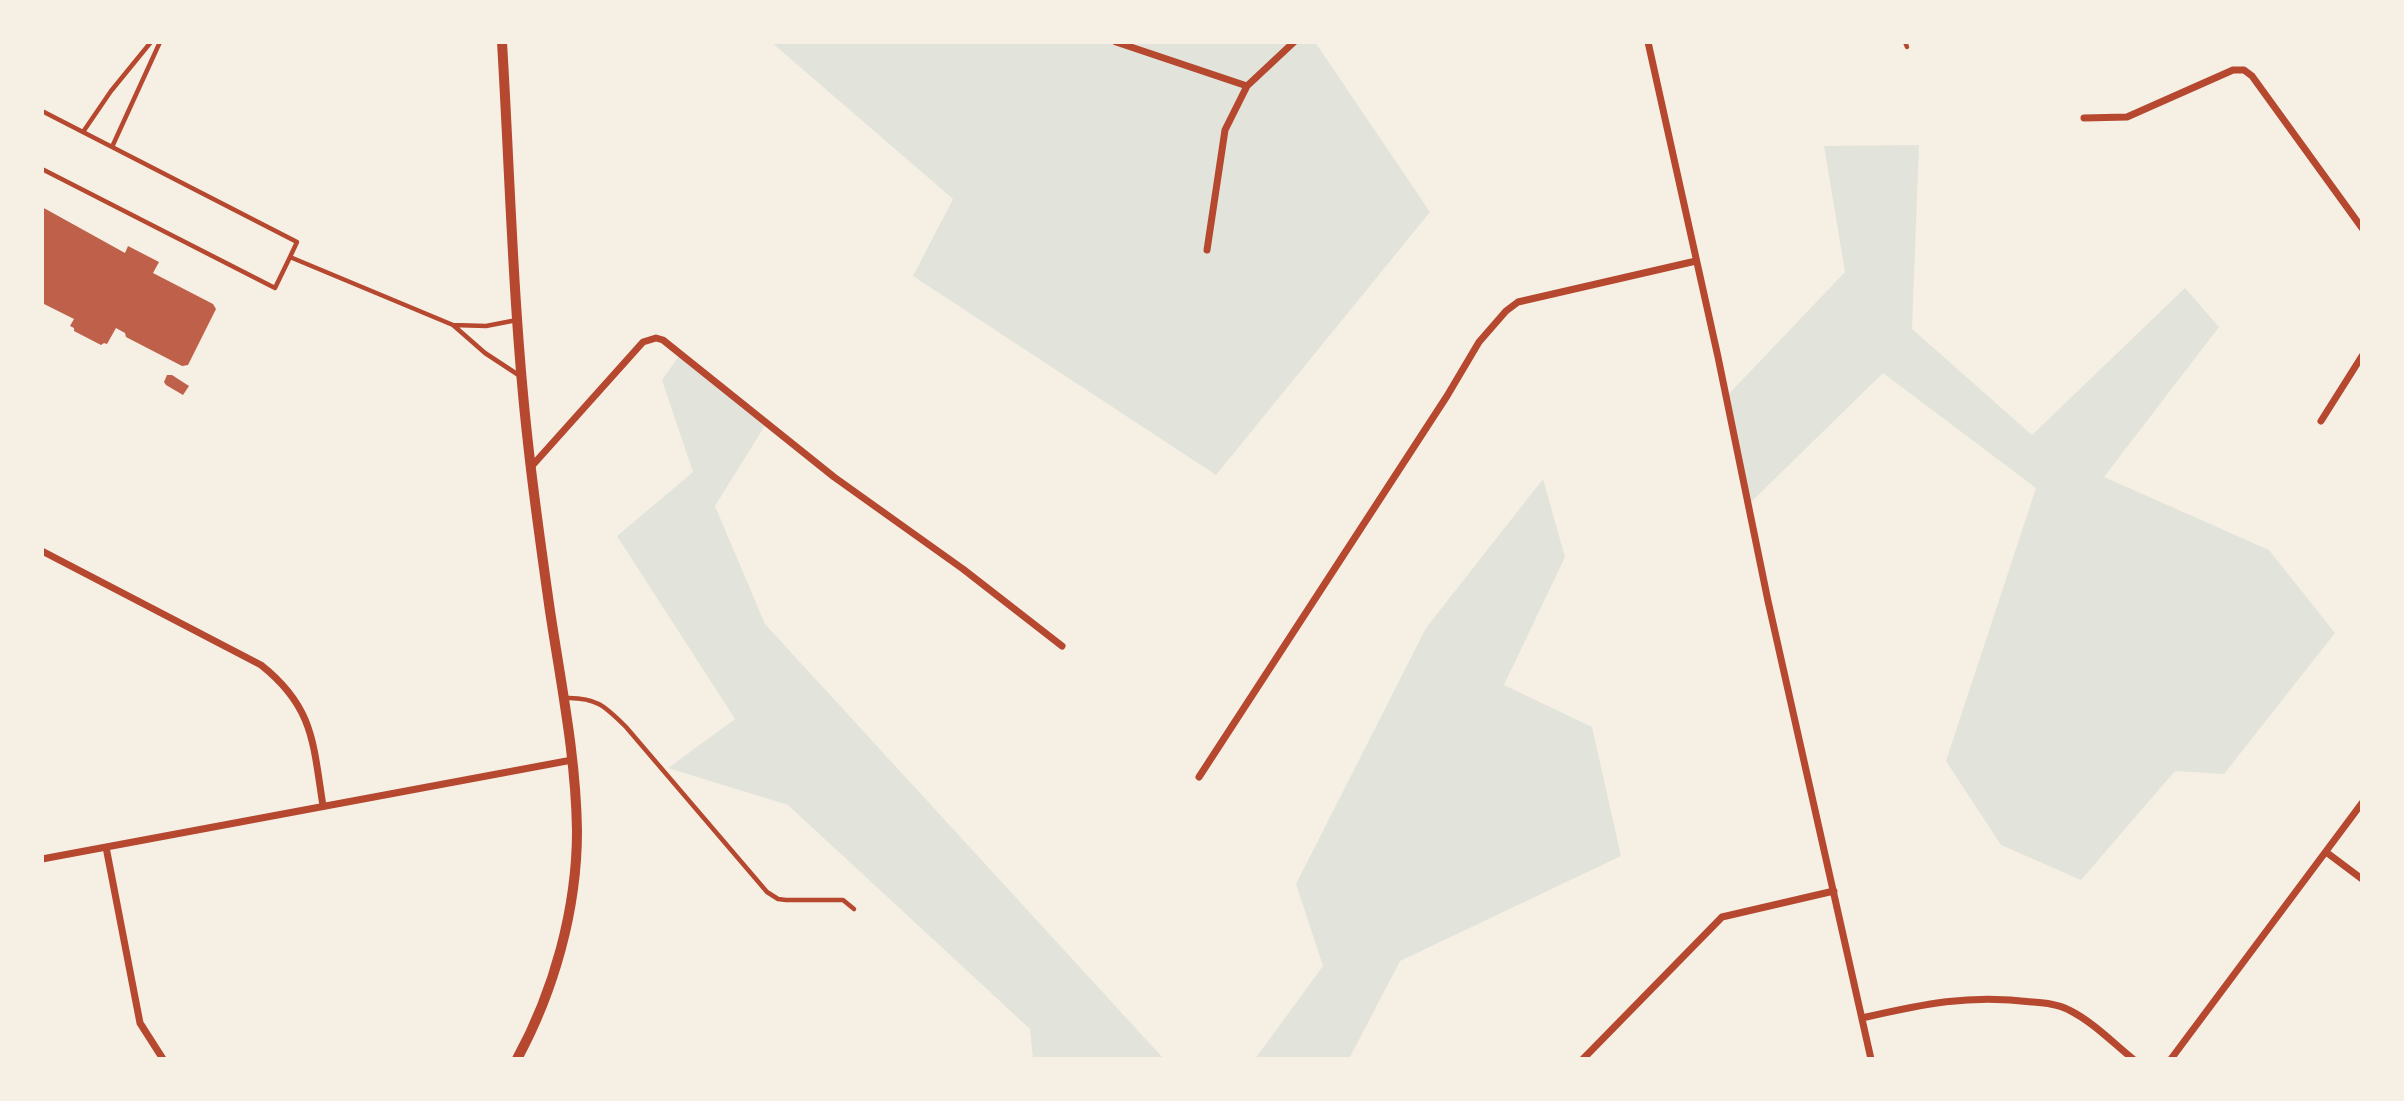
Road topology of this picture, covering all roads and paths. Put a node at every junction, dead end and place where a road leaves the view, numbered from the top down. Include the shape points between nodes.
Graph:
1 (151, 42) edge
2 (160, 42) edge
3 (502, 42) edge
4 (1116, 42) edge
5 (1294, 42) edge
6 (1648, 42) edge
7 (1247, 86) junction
8 (42, 111) edge
9 (2084, 118) dead end
10 (83, 132) junction
11 (112, 147) junction
12 (42, 169) edge
13 (2362, 228) edge
14 (1207, 250) dead end
15 (290, 257) junction
16 (1696, 261) junction
17 (518, 319) junction
18 (453, 325) junction
19 (2362, 356) edge
20 (521, 377) junction
21 (2320, 421) dead end
22 (531, 467) junction
23 (42, 551) edge
24 (1062, 646) dead end
25 (564, 698) junction
26 (572, 760) junction
27 (1199, 777) dead end
28 (2362, 803) edge
29 (323, 806) junction
30 (106, 847) junction
31 (2326, 852) junction
32 (42, 859) edge
33 (2362, 879) edge
34 (1834, 891) junction
35 (854, 909) dead end
36 (1862, 1018) junction
37 (163, 1059) edge
38 (517, 1059) edge
39 (1583, 1059) edge
40 (1871, 1059) edge
41 (2133, 1059) edge
42 (2171, 1059) edge

1 - 10 lane
2 - 11 lane
3 - 17 street
4 - 7 street
5 - 7 street
6 - 16 street
7 - 14 street via 1225,130
8 - 10 lane
9 - 13 street via 2127,117 2233,69 2244,70
10 - 11 lane
11 - 15 lane via 297,242
12 - 15 lane via 275,288
15 - 18 lane
16 - 27 street via 1549,293 1506,310 1479,342
16 - 34 street
17 - 18 lane via 486,326
17 - 20 street
18 - 20 lane
19 - 21 street
20 - 22 street
22 - 24 street via 642,342 663,340 834,477
22 - 25 street
23 - 29 street via 261,665 278,679 298,704 311,732
25 - 26 street
25 - 35 lane via 589,699 611,712 771,896 844,900
26 - 29 street
26 - 38 street via 577,833 571,900 542,1007
28 - 31 street
29 - 30 street
30 - 32 street
30 - 37 street via 140,1023
31 - 33 street
31 - 42 street
34 - 36 street
34 - 39 street via 1722,917
36 - 40 street
36 - 41 street via 1933,1002 1971,999 2050,1004 2088,1021

